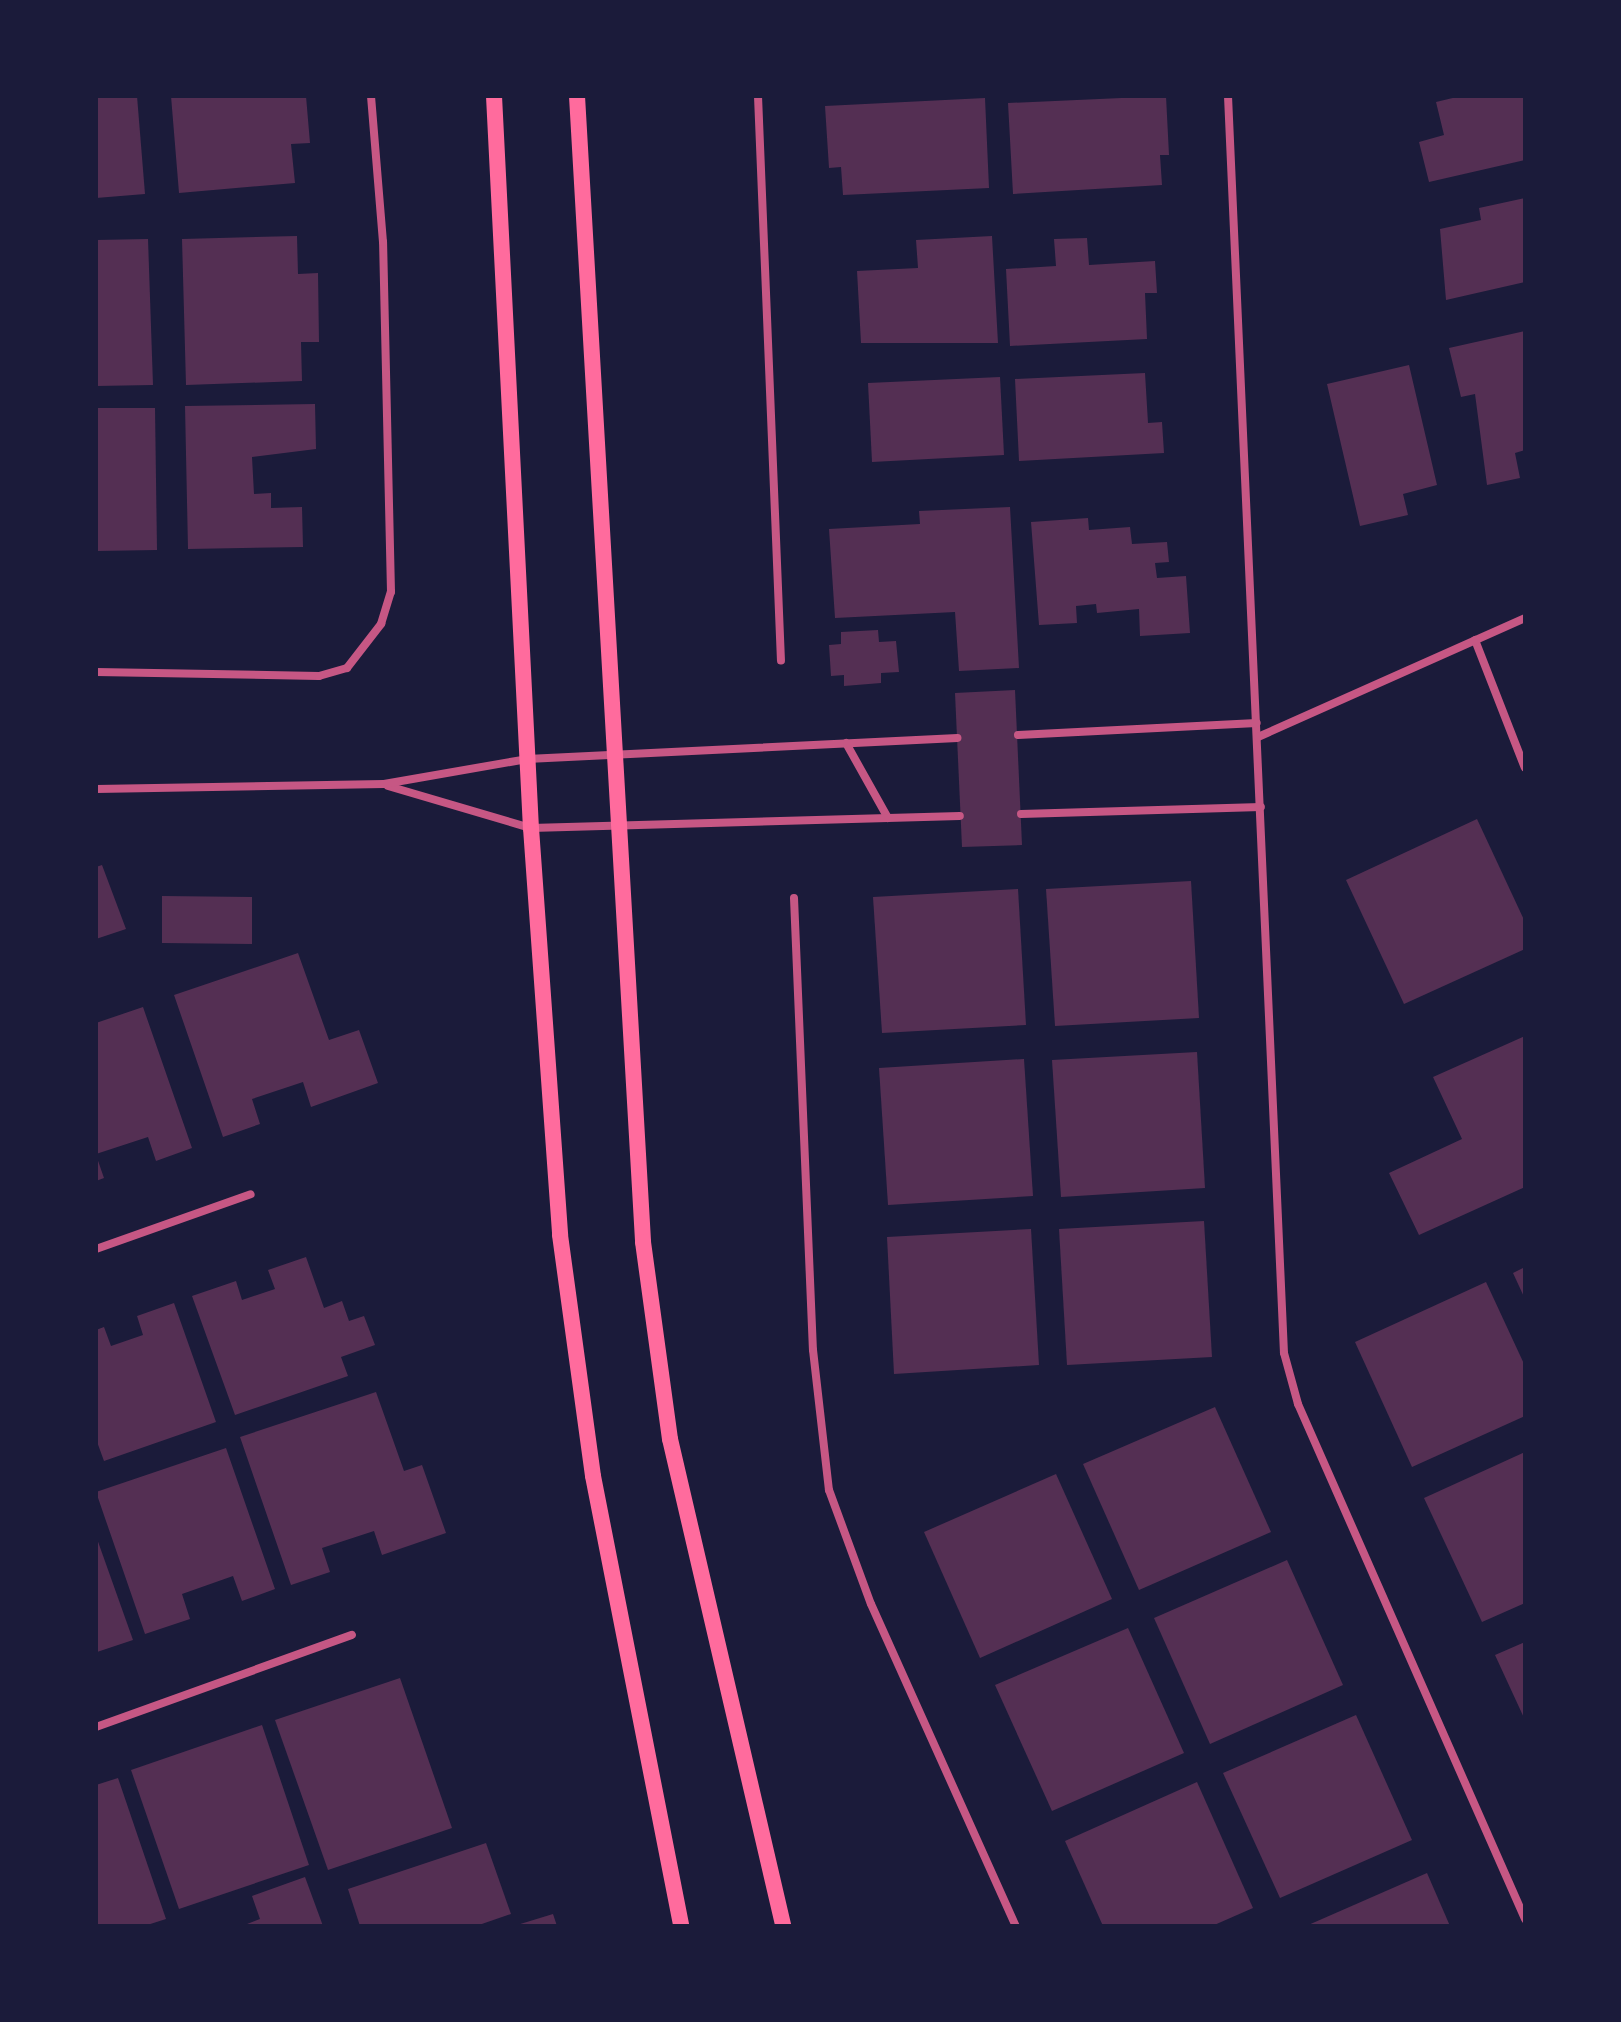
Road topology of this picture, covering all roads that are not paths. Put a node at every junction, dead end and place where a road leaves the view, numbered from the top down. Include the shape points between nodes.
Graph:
1 (371, 96) edge
2 (494, 96) edge
3 (577, 96) edge
4 (758, 96) edge
5 (1228, 96) edge
6 (1525, 618) edge
7 (1475, 640) junction
8 (781, 661) dead end
9 (96, 672) edge
10 (1257, 723) junction
11 (1018, 735) dead end
12 (1258, 737) junction
13 (957, 738) dead end
14 (846, 743) junction
15 (612, 754) junction
16 (527, 759) junction
17 (1525, 768) edge
18 (384, 784) junction
19 (96, 789) edge
20 (1261, 807) junction
21 (1021, 814) dead end
22 (960, 816) dead end
23 (888, 818) junction
24 (614, 826) junction
25 (531, 828) junction
26 (794, 898) dead end
27 (251, 1194) dead end
28 (96, 1249) edge
29 (352, 1635) dead end
30 (96, 1727) edge
31 (1525, 1919) edge
32 (681, 1926) edge
33 (783, 1926) edge
34 (1016, 1926) edge

1 - 9 street via 383,242 391,592 363,652 347,668 319,676
2 - 16 main road
3 - 15 main road
4 - 8 street
5 - 10 street
6 - 7 street
7 - 12 street
7 - 17 street
10 - 11 street
10 - 12 street
12 - 20 street
13 - 14 street
14 - 15 street
14 - 23 street
15 - 16 street
15 - 24 main road
16 - 18 street
16 - 25 main road
18 - 19 street
18 - 25 street
20 - 21 street
20 - 31 street via 1284,1353 1298,1404
22 - 23 street
23 - 24 street
24 - 25 street
24 - 33 main road via 643,1242 670,1439
25 - 32 main road via 560,1235 590,1461
26 - 34 street via 813,1350 829,1490 871,1604
27 - 28 street
29 - 30 street

